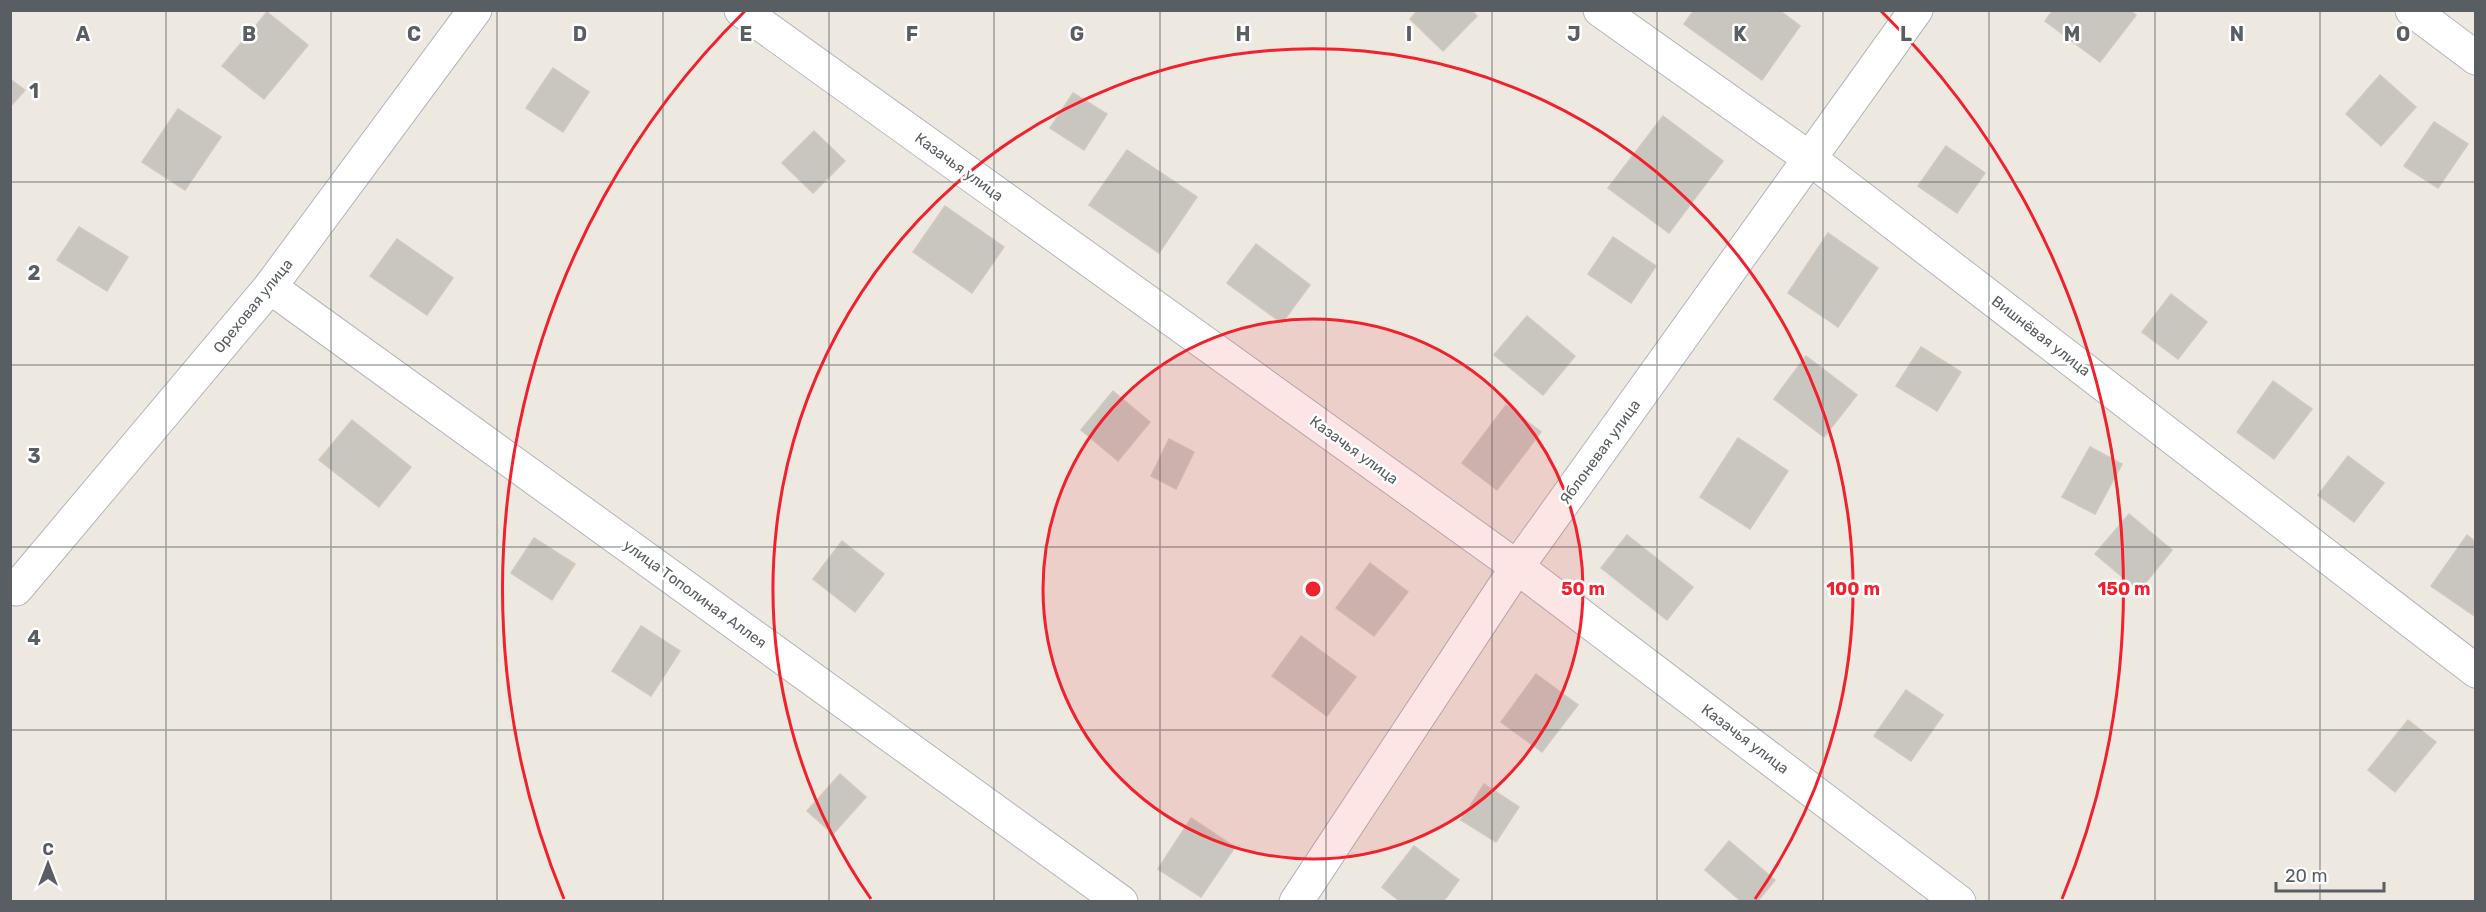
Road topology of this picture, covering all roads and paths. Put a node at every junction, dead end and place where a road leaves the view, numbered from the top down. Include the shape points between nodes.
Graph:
1 (475, 10) edge
2 (741, 10) edge
3 (1600, 10) edge
4 (1916, 10) edge
5 (2412, 10) edge
6 (2475, 58) edge
7 (1809, 158) junction
8 (270, 287) junction
9 (1517, 567) junction
10 (16, 590) dead end
11 (2475, 670) edge
12 (1121, 902) edge
13 (1296, 902) edge
14 (1959, 902) edge

1 - 8 street, Ореховая улица
2 - 9 street, Казачья улица
3 - 7 street, Вишнёвая улица
4 - 7 street, Яблоневая улица
5 - 6 street
7 - 9 street, Яблоневая улица
7 - 11 street, Вишнёвая улица
8 - 10 street, Ореховая улица
8 - 12 street, улица Тополиная Аллея
9 - 13 street, Яблоневая улица
9 - 14 street, Казачья улица

